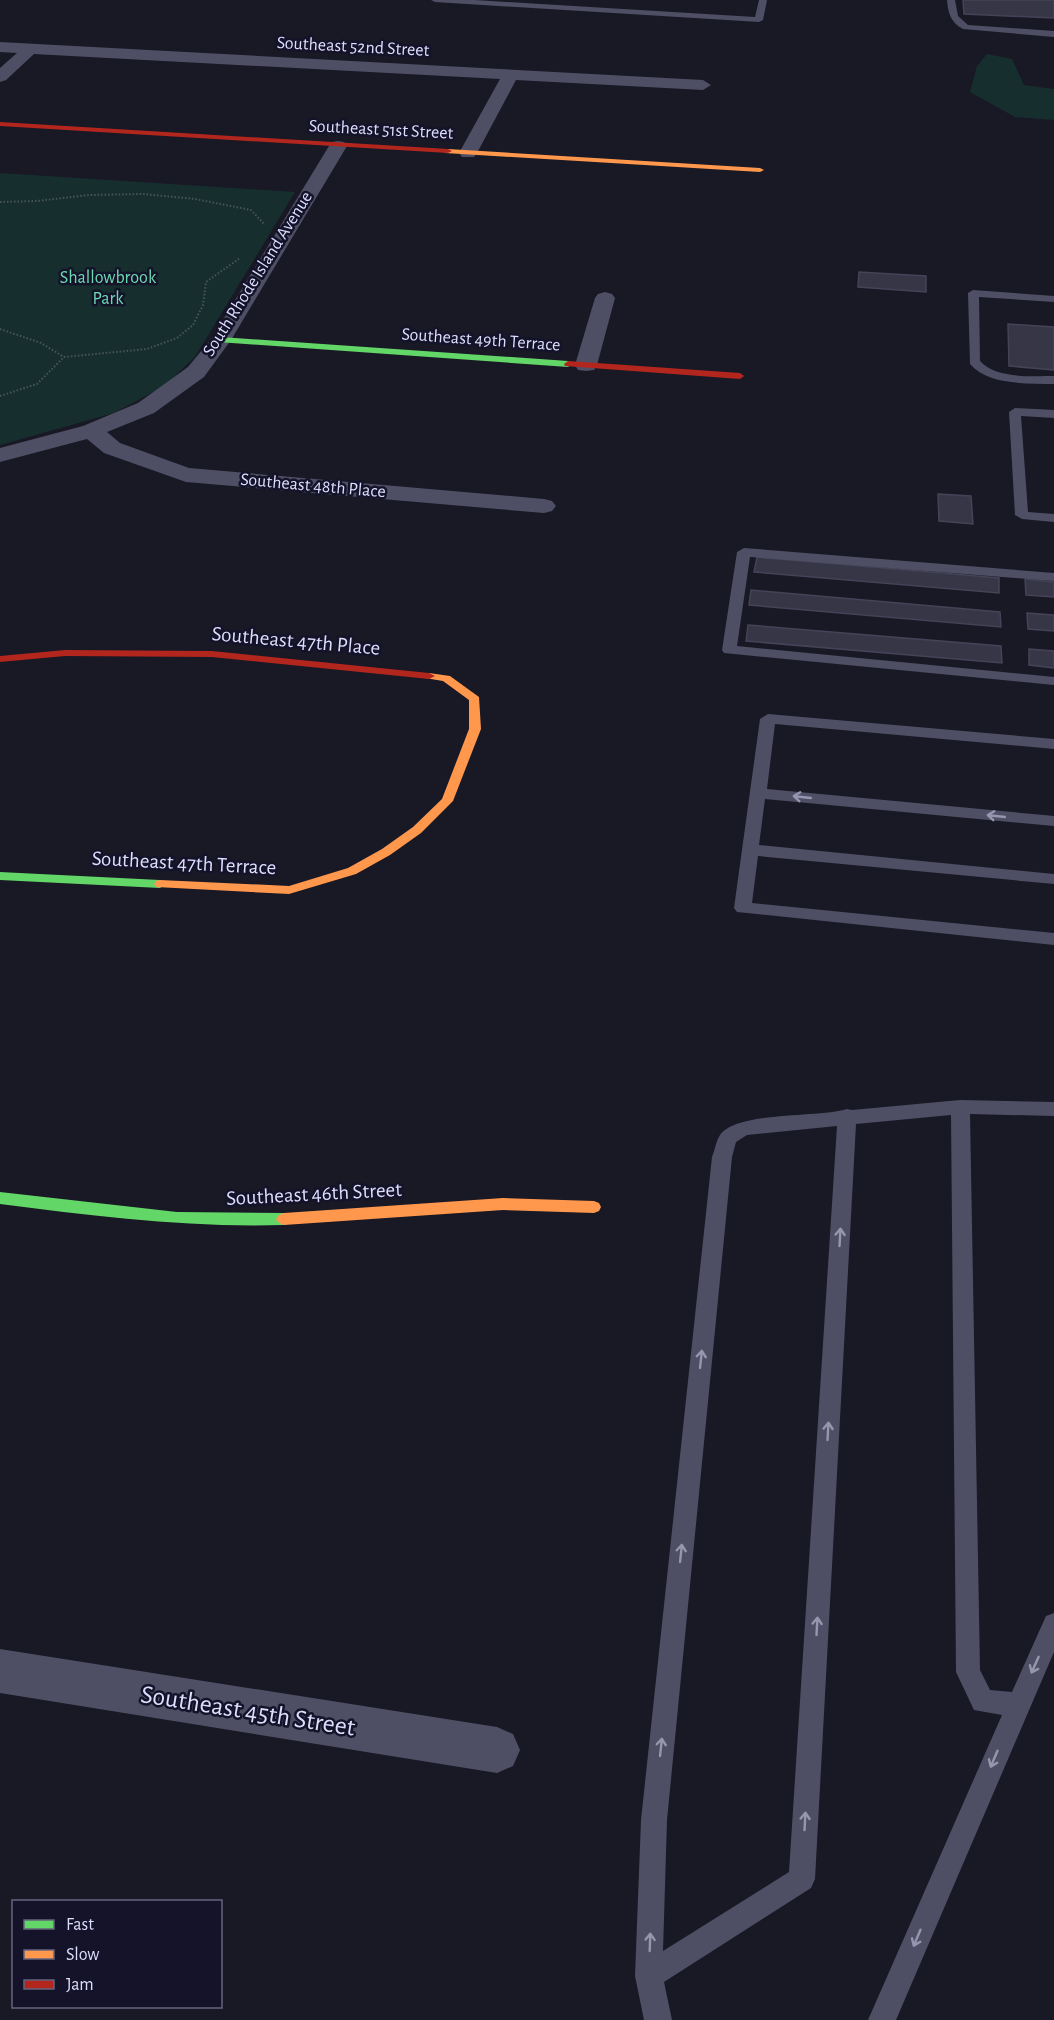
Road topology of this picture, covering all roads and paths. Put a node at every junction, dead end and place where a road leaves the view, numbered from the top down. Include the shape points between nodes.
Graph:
1 (435, 0) edge
2 (763, 0) edge
3 (951, 0) edge
4 (1054, 34) edge
5 (0, 46) edge
6 (31, 48) junction
7 (510, 76) junction
8 (0, 77) edge
9 (703, 85) dead end
10 (0, 124) edge
11 (338, 146) junction
12 (468, 153) junction
13 (759, 170) dead end
14 (0, 202) edge
15 (265, 225) dead end
16 (242, 256) dead end
17 (605, 298) dead end
18 (1054, 299) edge
19 (0, 329) edge
20 (221, 340) junction
21 (64, 357) junction
22 (586, 365) junction
23 (740, 376) dead end
24 (1054, 380) edge
25 (0, 396) edge
26 (1054, 414) edge
27 (91, 431) junction
28 (0, 455) edge
29 (544, 506) dead end
30 (1054, 518) edge
31 (1054, 577) edge
32 (0, 658) edge
33 (1054, 681) edge
34 (1054, 744) edge
35 (758, 793) junction
36 (447, 801) joint
37 (1054, 822) edge
38 (751, 850) junction
39 (0, 876) edge
40 (1054, 879) edge
41 (1054, 939) edge
42 (960, 1107) junction
43 (1054, 1108) edge
44 (847, 1116) junction
45 (0, 1198) edge
46 (594, 1207) dead end
47 (1054, 1624) edge
48 (0, 1671) edge
49 (1017, 1705) junction
50 (497, 1750) dead end
51 (649, 1976) junction
52 (658, 2020) edge
53 (882, 2020) edge

1 - 2 lane via 759,20
3 - 4 lane via 952,16 966,27
5 - 6 street, Southeast 52nd Street
6 - 7 street, Southeast 52nd Street
6 - 8 street
7 - 9 street, Southeast 52nd Street
7 - 12 street
10 - 11 street, Southeast 51st Street
11 - 12 street, Southeast 51st Street
11 - 20 street, South Rhode Island Avenue
12 - 13 street, Southeast 51st Street
14 - 15 path via 143,194 251,210
16 - 21 path via 206,282 203,305 194,325 177,338 147,349
17 - 22 street
18 - 24 lane via 973,293 976,366 1004,376
19 - 21 path via 35,339
20 - 22 street, Southeast 49th Terrace
20 - 27 street, South Rhode Island Avenue via 196,372 172,390 146,408
21 - 25 path via 37,384
22 - 23 street, Southeast 49th Terrace
26 - 30 lane via 1015,412 1022,515
27 - 28 street, South Rhode Island Avenue
27 - 29 street, Southeast 48th Place via 112,448 186,475
31 - 33 lane via 744,552 729,650
32 - 36 street, Southeast 47th Place via 65,653 200,654 447,678 475,699 475,729
34 - 35 lane via 768,719
37 -> 35 lane
35 - 38 lane
36 - 39 street, Southeast 47th Terrace via 417,830 352,871 289,890
38 - 40 lane
38 - 41 lane via 743,908
42 - 43 lane
42 - 44 lane
42 - 49 lane via 968,1672 983,1701
51 -> 44 lane via 802,1879
51 -> 44 lane via 654,1820 722,1156 728,1138 744,1128
45 - 46 street, Southeast 46th Street via 111,1212 250,1221 504,1204
47 -> 49 lane
48 - 50 street, Southeast 45th Street
49 -> 53 lane
51 - 52 lane

